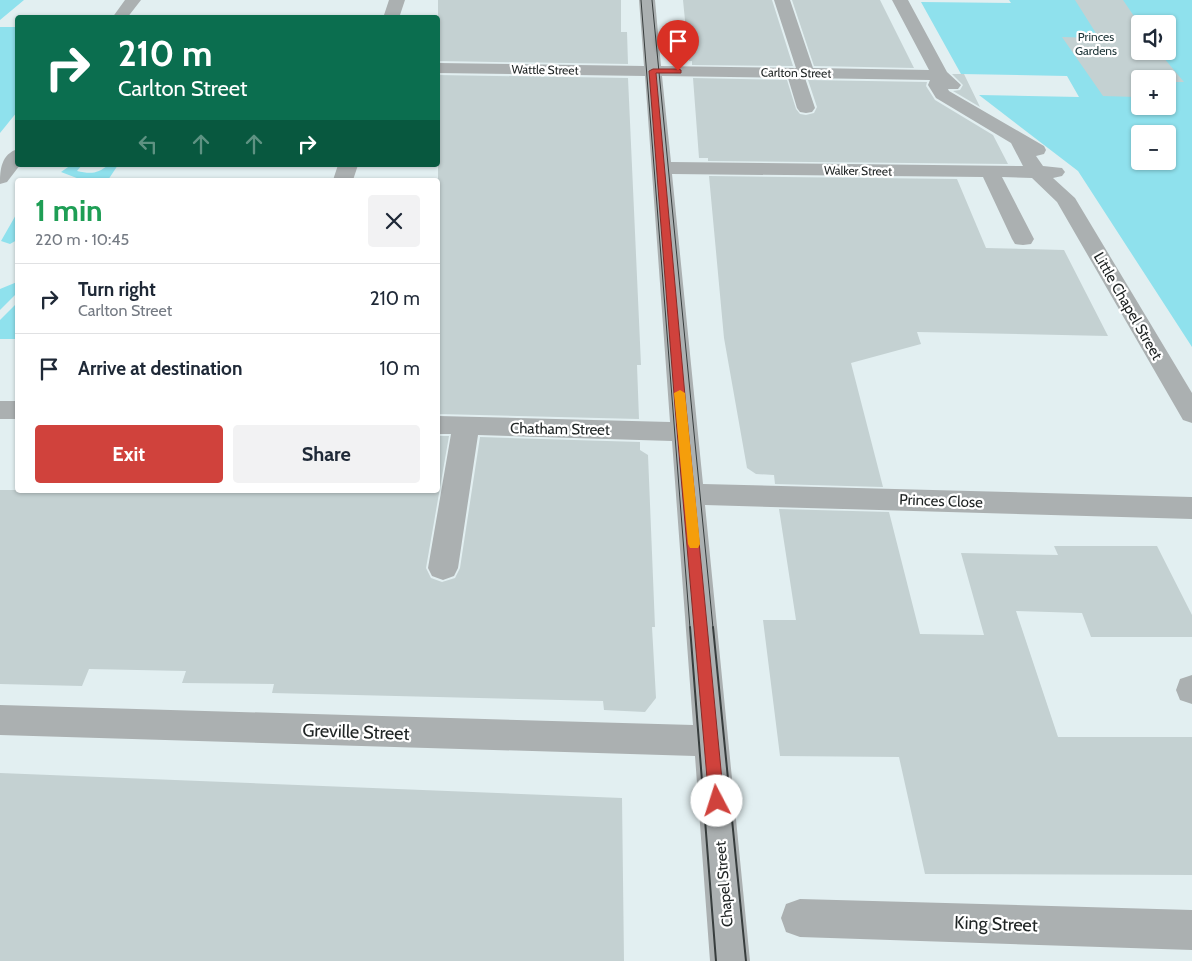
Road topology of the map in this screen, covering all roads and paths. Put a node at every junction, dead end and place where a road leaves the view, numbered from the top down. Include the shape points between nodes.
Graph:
1 (134, 0) edge
2 (397, 0) edge
3 (646, 0) edge
4 (782, 0) edge
5 (900, 0) edge
6 (122, 15) edge
7 (392, 15) edge
8 (440, 68) edge
9 (653, 71) junction
10 (800, 73) junction
11 (940, 76) junction
12 (806, 108) dead end
13 (15, 159) edge
14 (661, 168) junction
15 (990, 172) junction
16 (1047, 172) junction
17 (0, 178) edge
18 (1022, 239) dead end
19 (0, 410) edge
20 (15, 410) edge
21 (1192, 414) edge
22 (440, 425) edge
23 (466, 426) junction
24 (683, 432) junction
25 (690, 494) junction
26 (1192, 508) edge
27 (443, 568) dead end
28 (0, 720) edge
29 (712, 741) junction
30 (800, 918) dead end
31 (1192, 930) edge
32 (730, 961) edge

1 - 6 street
2 - 7 street
3 - 9 street, Chapel Street
4 - 10 street
5 - 11 street, Little Chapel Street
8 - 9 street, Wattle Street
9 - 10 street, Carlton Street
9 - 14 street, Chapel Street
10 - 11 street, Carlton Street
10 - 12 street
11 - 16 street, Little Chapel Street via 937,85 942,94 1020,141 1025,153
13 - 17 street
14 - 15 street, Walker Street
14 - 24 street, Chapel Street
15 - 16 street, Walker Street
15 - 18 street
16 - 21 street, Little Chapel Street via 1051,188 1065,198
19 - 20 street
22 - 23 street, Chatham Street
23 - 24 street, Chatham Street
23 - 27 street
24 - 25 street, Chapel Street
25 - 26 street, Princes Close
25 - 29 street, Chapel Street
28 - 29 street, Greville Street
29 - 32 street, Chapel Street
30 - 31 street, King Street

